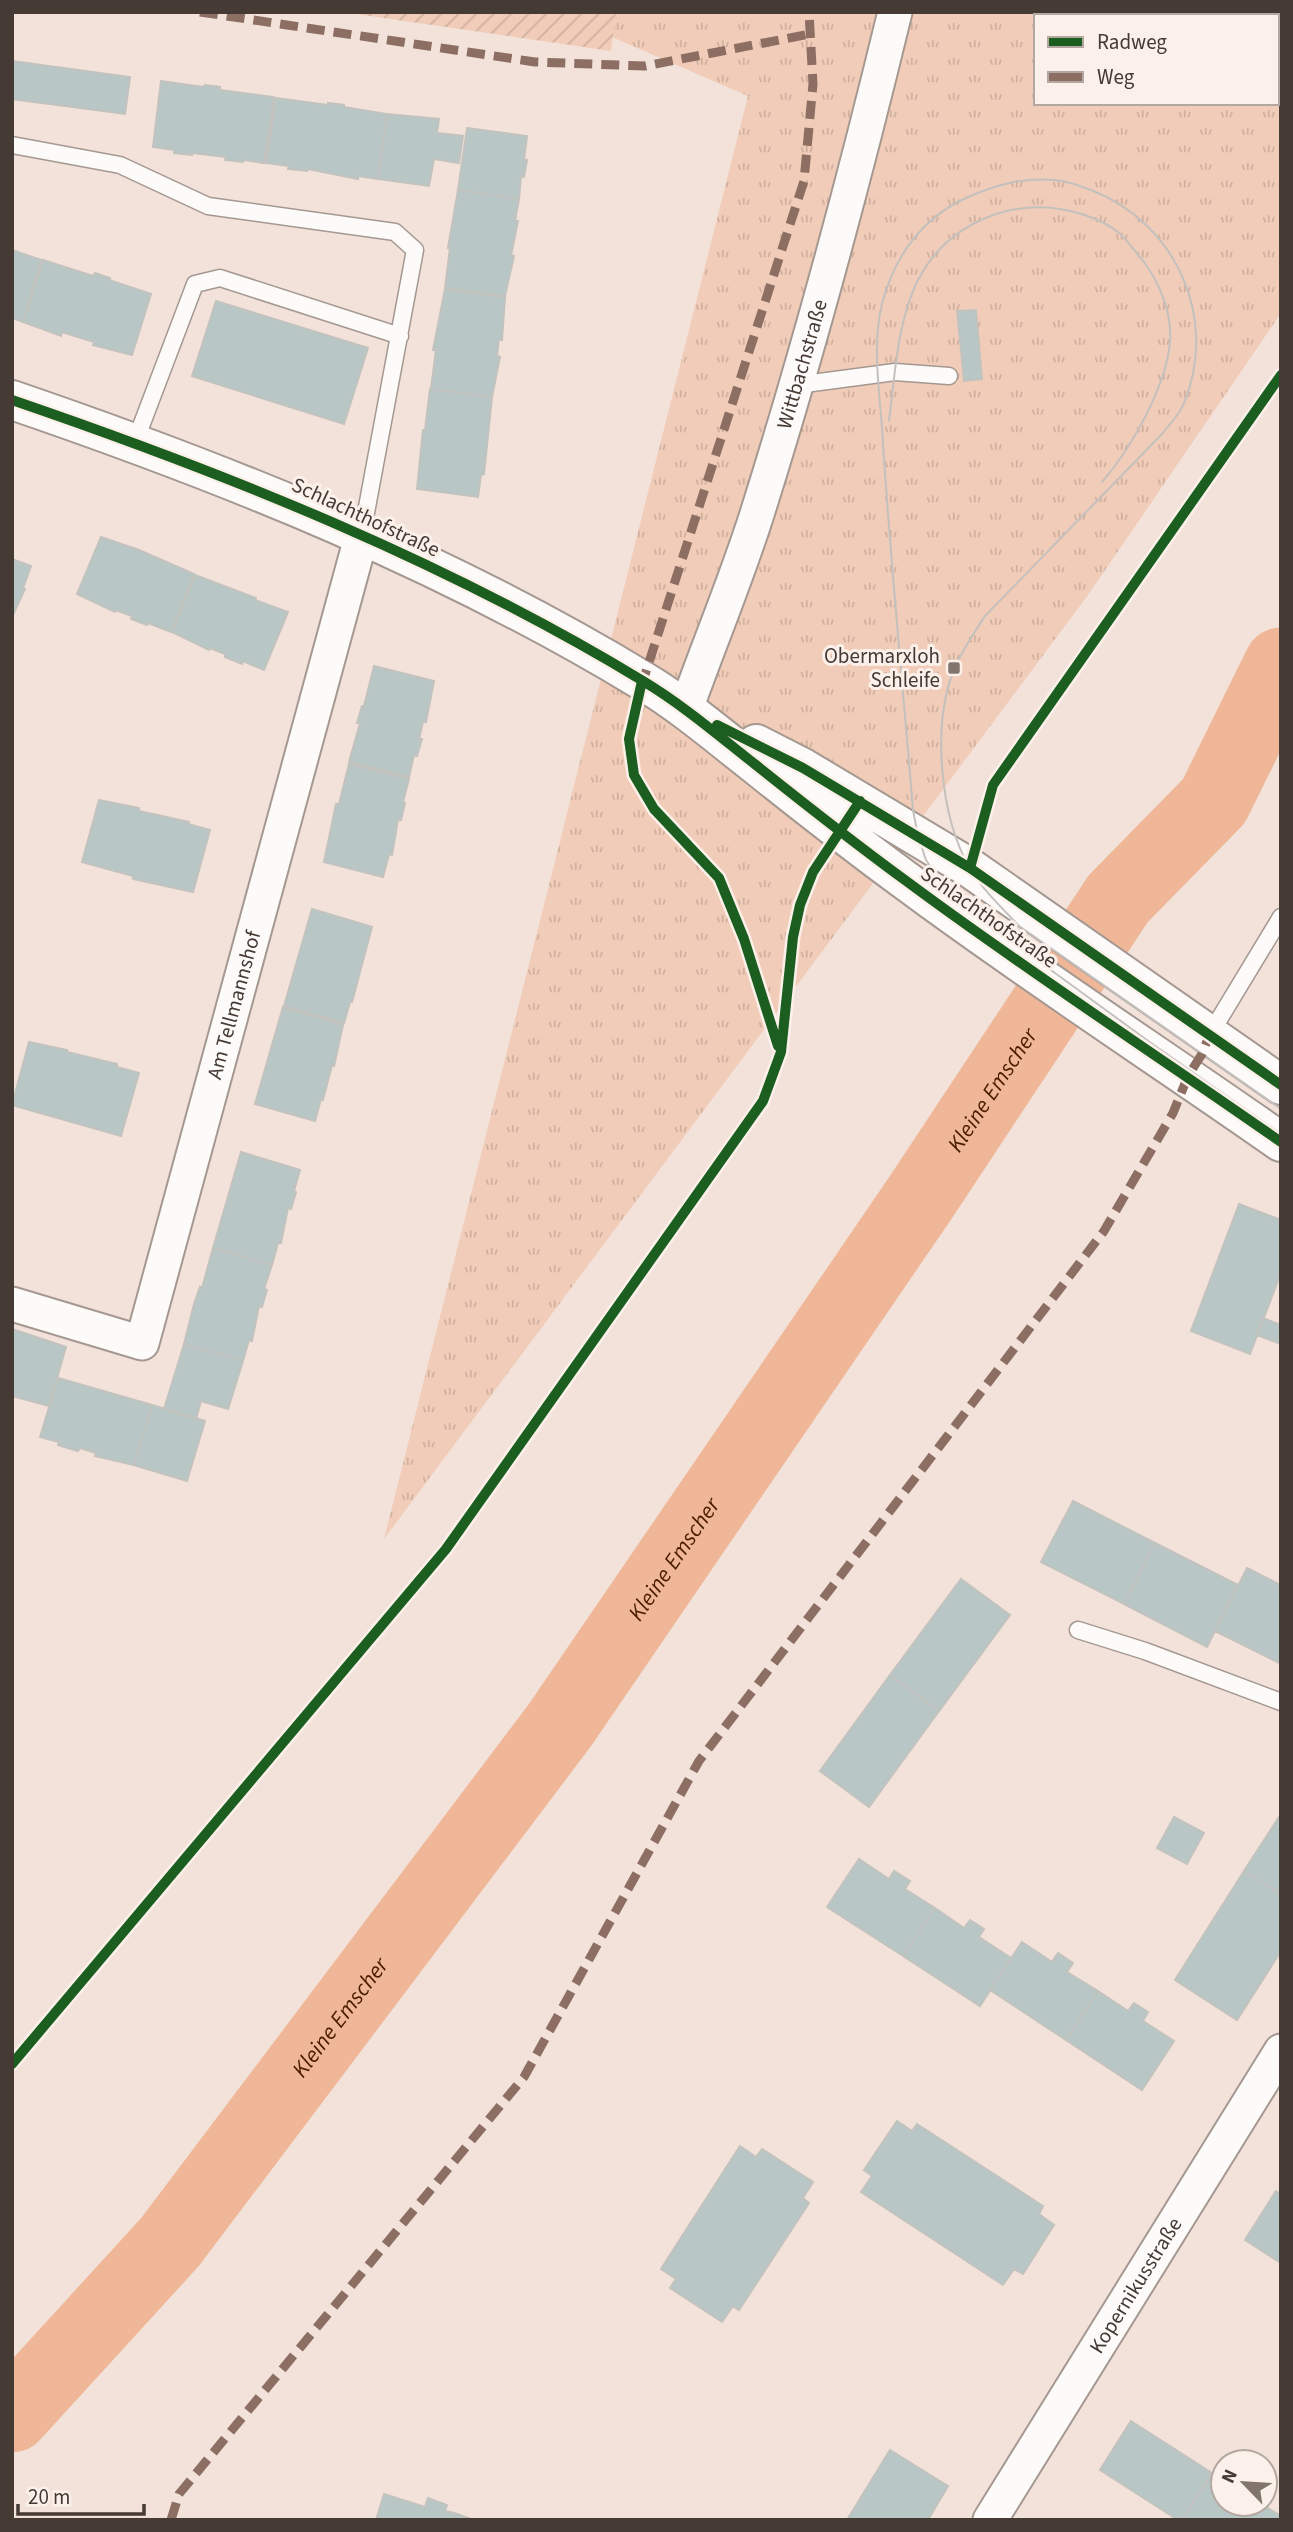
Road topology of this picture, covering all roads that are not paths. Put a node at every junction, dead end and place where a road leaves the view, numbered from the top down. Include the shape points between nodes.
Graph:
1 (895, 12) edge
2 (12, 145) edge
3 (400, 336) junction
4 (949, 376) dead end
5 (797, 385) junction
6 (12, 400) edge
7 (135, 442) junction
8 (362, 534) junction
9 (686, 709) junction
10 (1281, 917) edge
11 (1209, 1036) junction
12 (1281, 1085) edge
13 (1281, 1142) edge
14 (12, 1304) edge
15 (1078, 1630) dead end
16 (1281, 1702) edge
17 (1281, 2051) edge
18 (990, 2520) edge

1 - 5 street, Wittbachstraße
2 - 3 lane via 120,165 208,206 395,232 415,250
3 - 7 lane via 220,278 195,284
3 - 8 lane
4 - 5 lane via 895,372
5 - 9 street, Wittbachstraße via 756,517
6 - 7 street, Schlachthofstraße
7 - 8 street, Schlachthofstraße
8 - 9 street, Schlachthofstraße via 511,607
8 - 14 street, Am Tellmannshof via 142,1343
9 - 11 street, Schlachthofstraße via 803,768 970,867
9 - 13 street, Schlachthofstraße via 840,832 983,937
10 - 11 lane
11 - 12 street, Schlachthofstraße
15 - 16 lane
17 - 18 street, Kopernikusstraße

